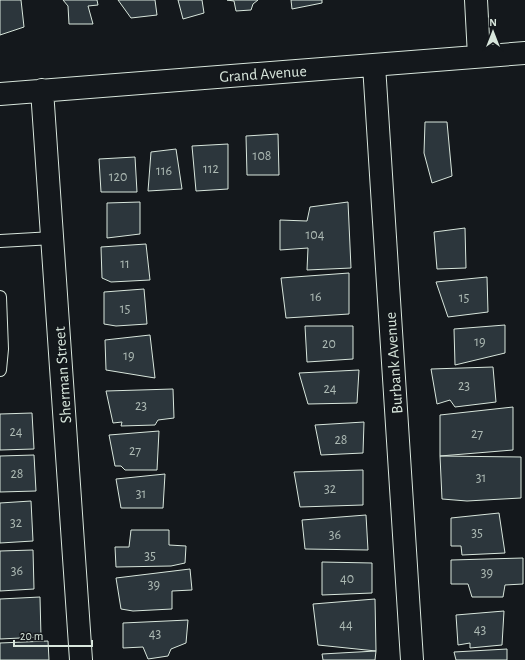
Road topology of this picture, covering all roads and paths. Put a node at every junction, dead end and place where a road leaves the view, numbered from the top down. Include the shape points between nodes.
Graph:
1 (476, 0) edge
2 (525, 53) edge
3 (479, 56) junction
4 (374, 65) junction
5 (42, 90) junction
6 (0, 94) edge
7 (52, 238) junction
8 (0, 241) edge
9 (0, 297) edge
10 (0, 370) edge
11 (81, 660) edge
12 (412, 660) edge

1 - 3 street
2 - 3 street, Grand Avenue
3 - 4 street, Grand Avenue
4 - 5 street, Grand Avenue
4 - 12 street, Burbank Avenue
5 - 6 street, Grand Avenue
5 - 7 street, Sherman Street
7 - 8 lane
7 - 11 street, Sherman Street
9 - 10 lane

